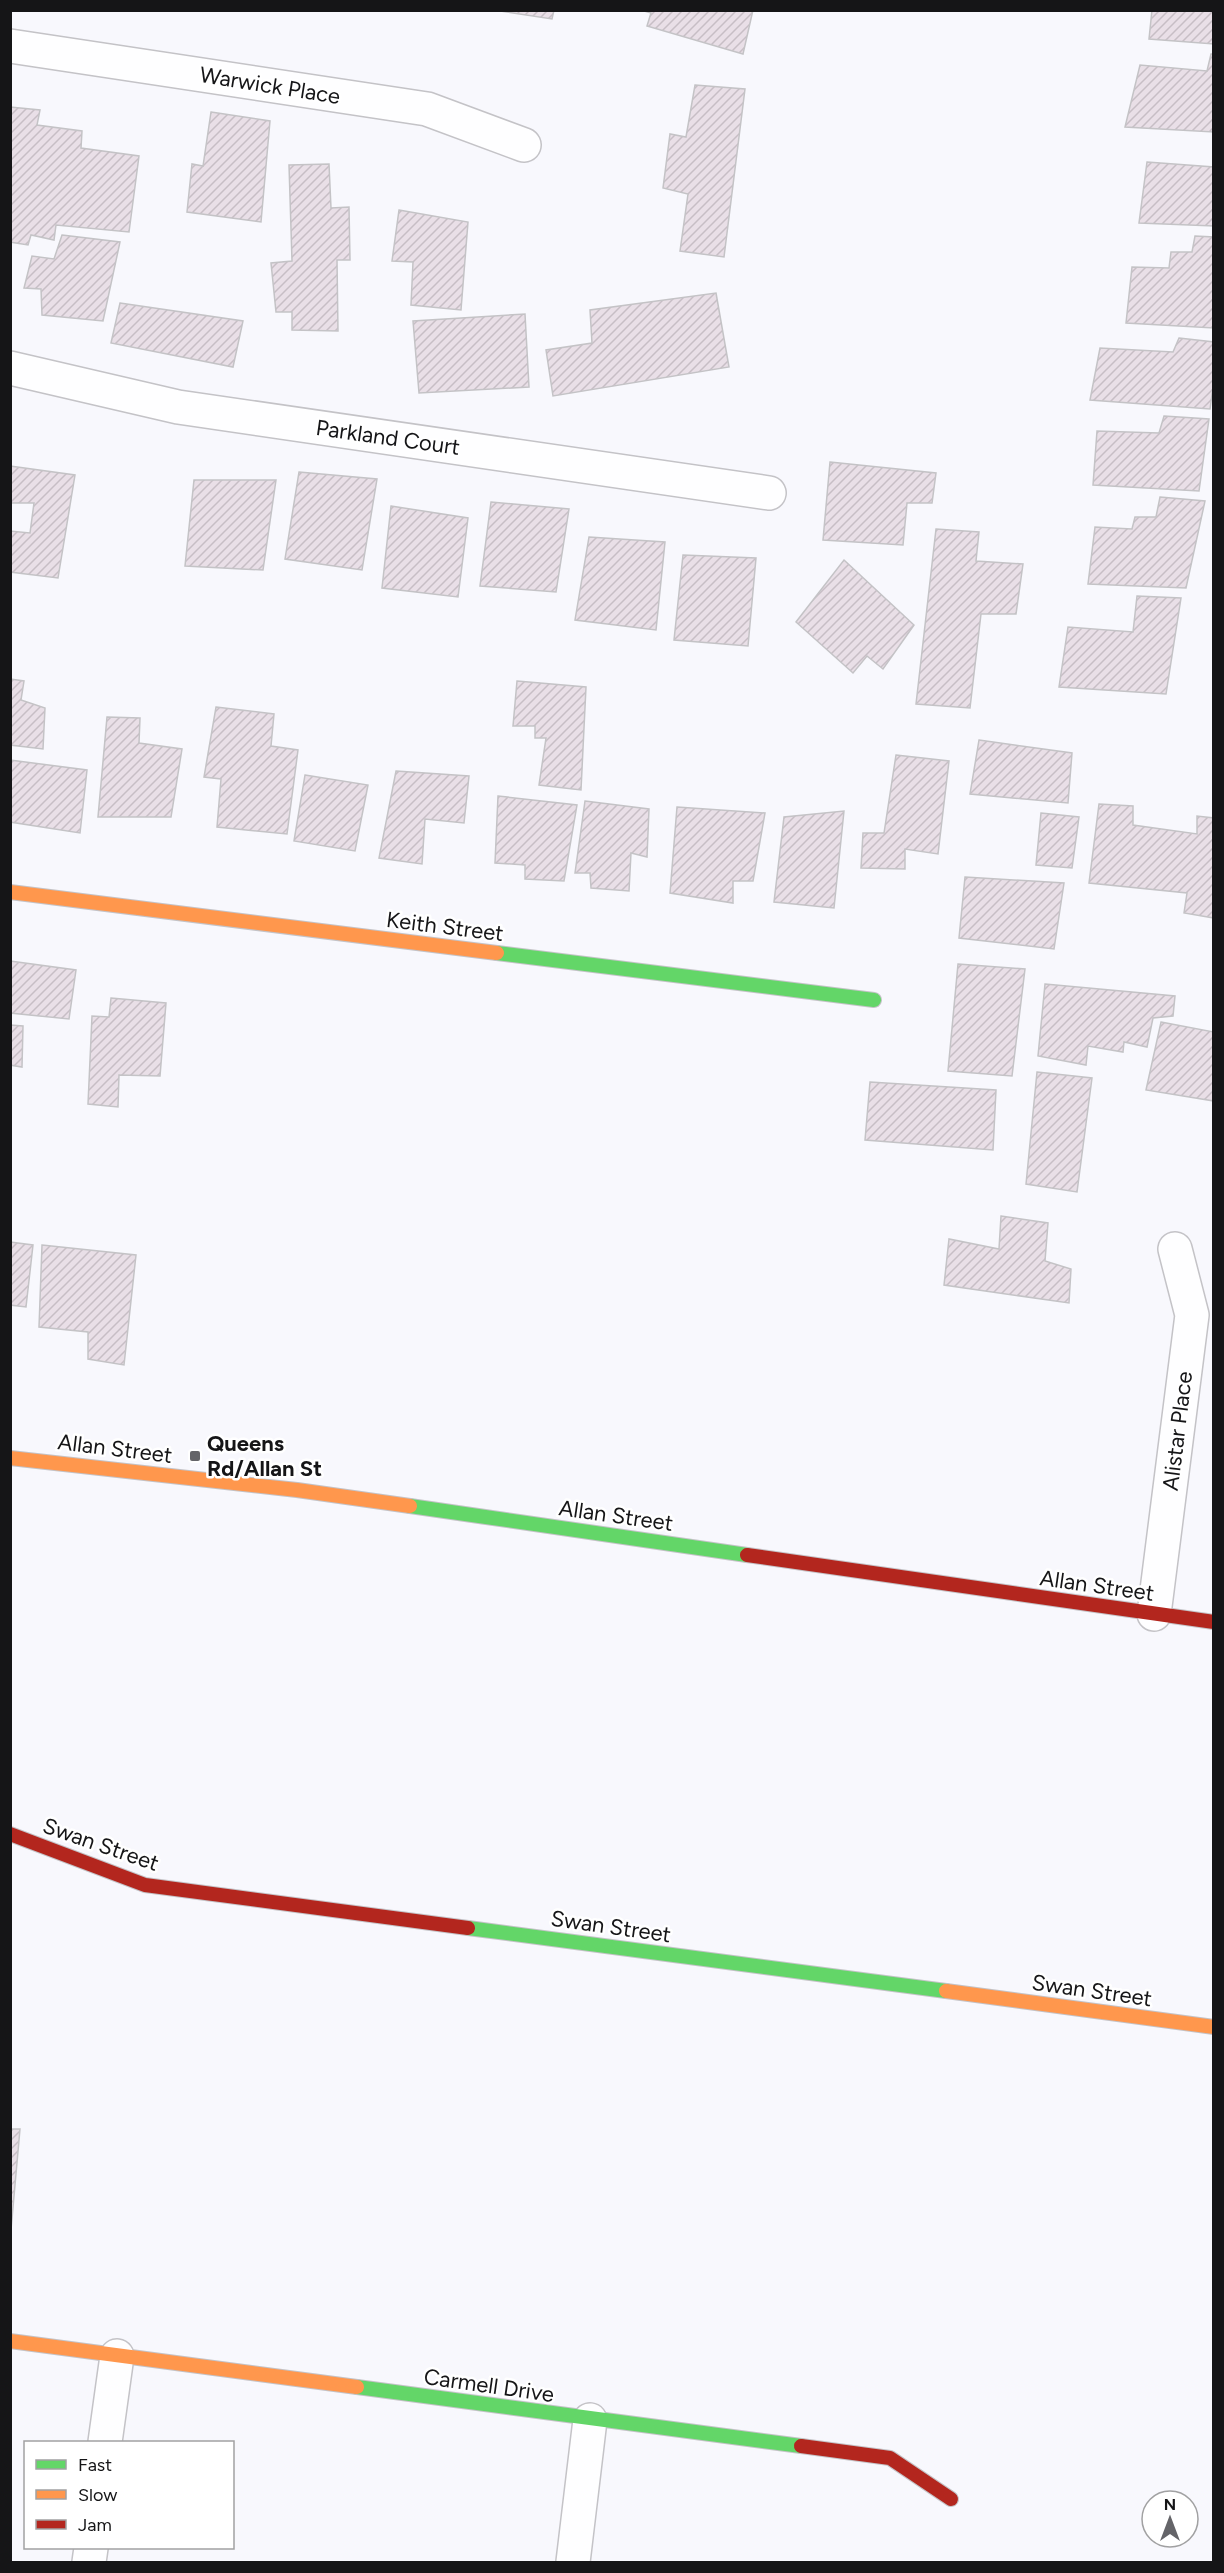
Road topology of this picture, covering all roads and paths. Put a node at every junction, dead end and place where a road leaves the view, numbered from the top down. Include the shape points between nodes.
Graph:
1 (10, 46) edge
2 (524, 145) dead end
3 (10, 368) edge
4 (768, 493) dead end
5 (10, 892) edge
6 (874, 1000) dead end
7 (1175, 1250) dead end
8 (10, 1458) edge
9 (1154, 1614) junction
10 (1214, 1622) edge
11 (10, 1834) edge
12 (1214, 2027) edge
13 (10, 2341) edge
14 (117, 2356) junction
15 (590, 2420) junction
16 (105, 2441) edge
17 (951, 2499) dead end
18 (573, 2562) edge

1 - 2 street, Warwick Place via 427,109
3 - 4 street, Parkland Court via 178,407
5 - 6 street, Keith Street
7 - 9 street, Alistar Place via 1192,1315
8 - 9 street, Allan Street via 297,1490
9 - 10 street, Allan Street
11 - 12 street, Swan Street via 145,1885
13 - 14 street, Carmell Drive
14 - 15 street, Carmell Drive
14 - 16 street
15 - 17 street, Carmell Drive via 890,2458
15 - 18 street

